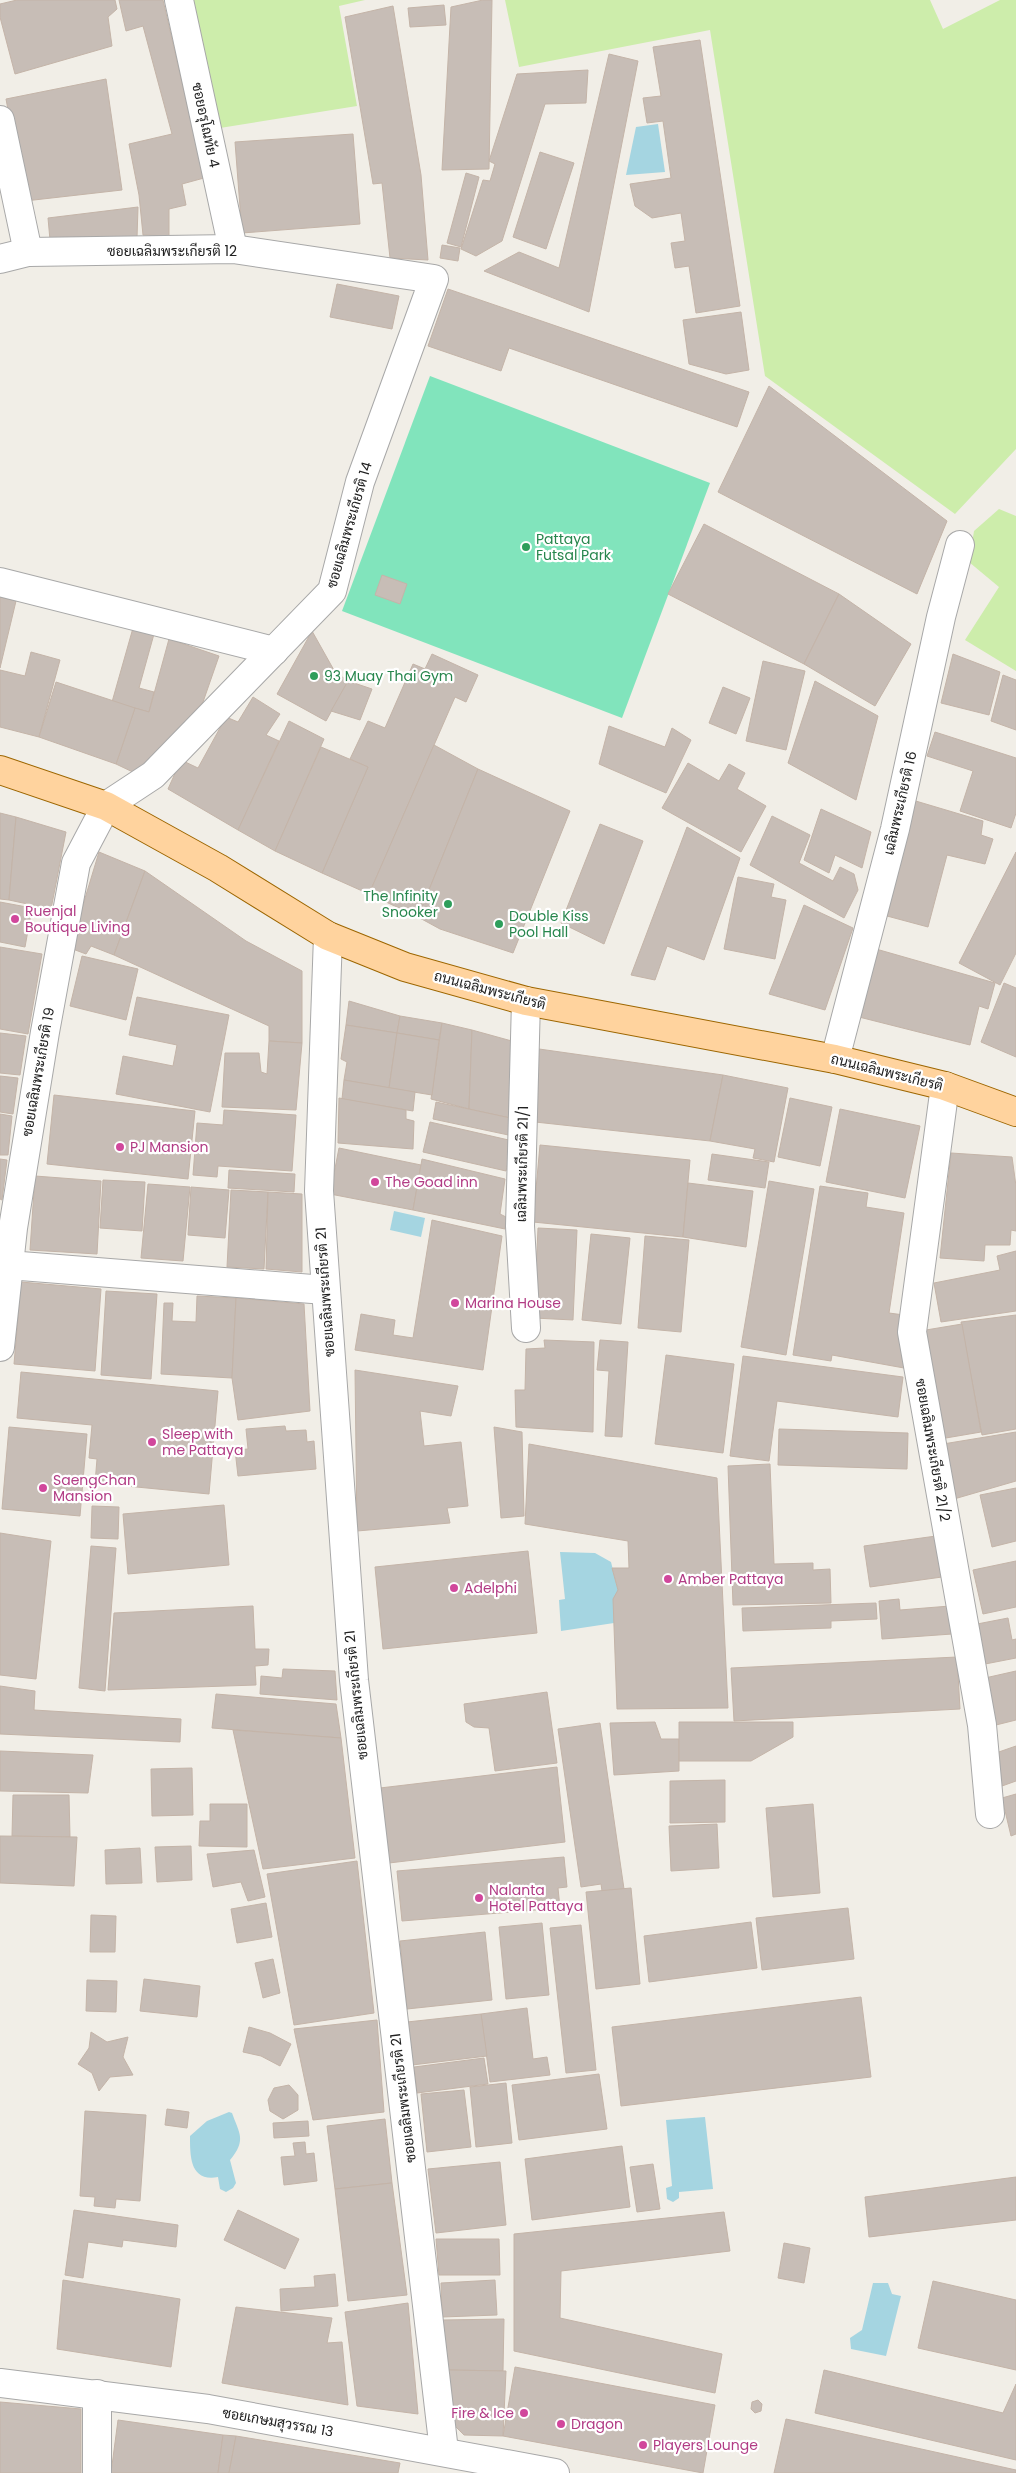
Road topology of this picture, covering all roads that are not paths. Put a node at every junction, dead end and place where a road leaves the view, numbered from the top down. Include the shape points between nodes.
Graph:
1 (179, 0) edge
2 (0, 120) edge
3 (233, 249) junction
4 (28, 252) junction
5 (0, 260) edge
6 (434, 279) joint
7 (960, 545) dead end
8 (0, 582) edge
9 (274, 651) junction
10 (0, 770) edge
11 (106, 806) junction
12 (328, 936) junction
13 (526, 1001) junction
14 (835, 1059) junction
15 (945, 1086) junction
16 (1016, 1112) edge
17 (8, 1265) junction
18 (325, 1290) junction
19 (526, 1328) dead end
20 (0, 1347) edge
21 (990, 1814) dead end
22 (0, 2383) edge
23 (97, 2394) junction
24 (444, 2451) junction
25 (98, 2473) edge
26 (554, 2473) edge

1 - 3 street, ซอยอรุโณทัย 4
2 - 4 street
3 - 4 street, ซอยเฉลิมพระเกียรติ 12
3 - 6 street, ซอยเฉลิมพระเกียรติ 12
4 - 5 street, ซอยเฉลิมพระเกียรติ 12
6 - 9 street, ซอยเฉลิมพระเกียรติ 14 via 360,482 332,591
7 - 14 street, เฉลิมพระเกียรติ 16 via 940,617 895,829
8 - 9 street
9 - 11 street, ซอยเฉลิมพระเกียรติ 14 via 153,775
10 - 11 main road, ถนนเฉลิมพระเกียรติ
11 - 12 main road, ถนนเฉลิมพระเกียรติ via 218,868
11 - 17 street, ซอยเฉลิมพระเกียรติ 19 via 76,863
12 - 13 main road, ถนนเฉลิมพระเกียรติ via 405,967
12 - 18 street, ซอยเฉลิมพระเกียรติ 21 via 318,1191
13 - 14 main road, ถนนเฉลิมพระเกียรติ
13 - 19 street, เฉลิมพระเกียรติ 21/1 via 520,1226
14 - 15 main road, ถนนเฉลิมพระเกียรติ
15 - 16 main road, ถนนเฉลิมพระเกียรติ
15 - 21 street, ซอยเฉลิมพระเกียรติ 21/2 via 912,1332 982,1725
17 - 18 street
17 - 20 street, ซอยเฉลิมพระเกียรติ 19
18 - 24 street, ซอยเฉลิมพระเกียรติ 21 via 354,1680
22 - 23 street, ซอยเกษมสุวรรณ 13
23 - 24 street, ซอยเกษมสุวรรณ 13 via 208,2409
23 - 25 street
24 - 26 street, ซอยเกษมสุวรรณ 13

